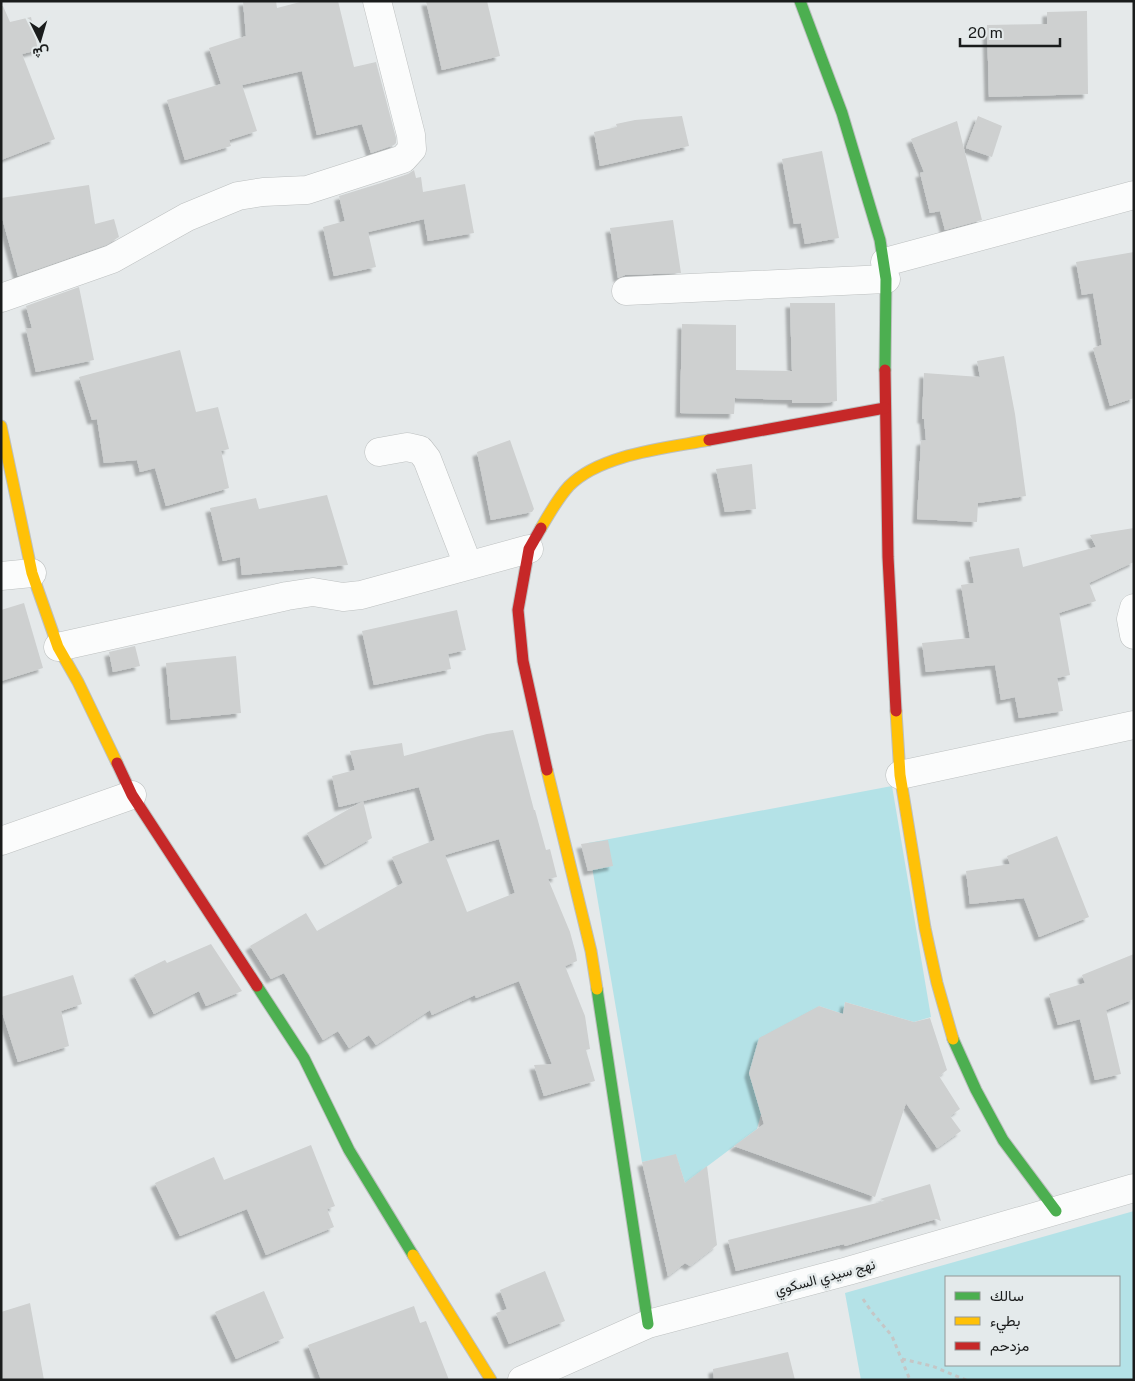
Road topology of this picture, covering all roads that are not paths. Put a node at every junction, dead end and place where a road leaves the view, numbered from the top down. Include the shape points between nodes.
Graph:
1 (377, 1) edge
2 (800, 1) edge
3 (1134, 196) edge
4 (885, 271) junction
5 (626, 291) dead end
6 (1, 298) edge
7 (885, 408) junction
8 (1, 426) edge
9 (379, 452) dead end
10 (529, 549) junction
11 (468, 565) junction
12 (32, 573) junction
13 (1, 576) edge
14 (1134, 608) edge
15 (1134, 635) edge
16 (58, 647) junction
17 (1134, 725) edge
18 (900, 775) junction
19 (132, 795) junction
20 (1, 841) edge
21 (1134, 1188) edge
22 (1056, 1211) junction
23 (648, 1324) junction
24 (492, 1380) edge
25 (522, 1380) edge

1 - 6 street via 411,135 412,149 403,159 307,190 238,196 187,217 112,259
2 - 4 street via 842,113 880,240
3 - 4 street
4 - 5 street
4 - 7 street
7 - 10 street via 633,454 593,468 569,486
7 - 18 street via 888,556
8 - 12 street
9 - 11 street via 407,446 420,450 427,459
10 - 11 street
10 - 23 street via 518,610 523,661 591,951
11 - 16 street via 361,595 343,597 312,592 287,596
12 - 13 street
12 - 16 street
14 - 15 street via 1131,618
16 - 19 street
17 - 18 street
18 - 22 street via 925,928 936,984 950,1031 1003,1140
19 - 20 street
19 - 24 street via 304,1058 349,1150
21 - 22 street, نهج سيدي السكوي
22 - 23 street, نهج سيدي السكوي via 848,1272
23 - 25 street, نهج سيدي السكوي

